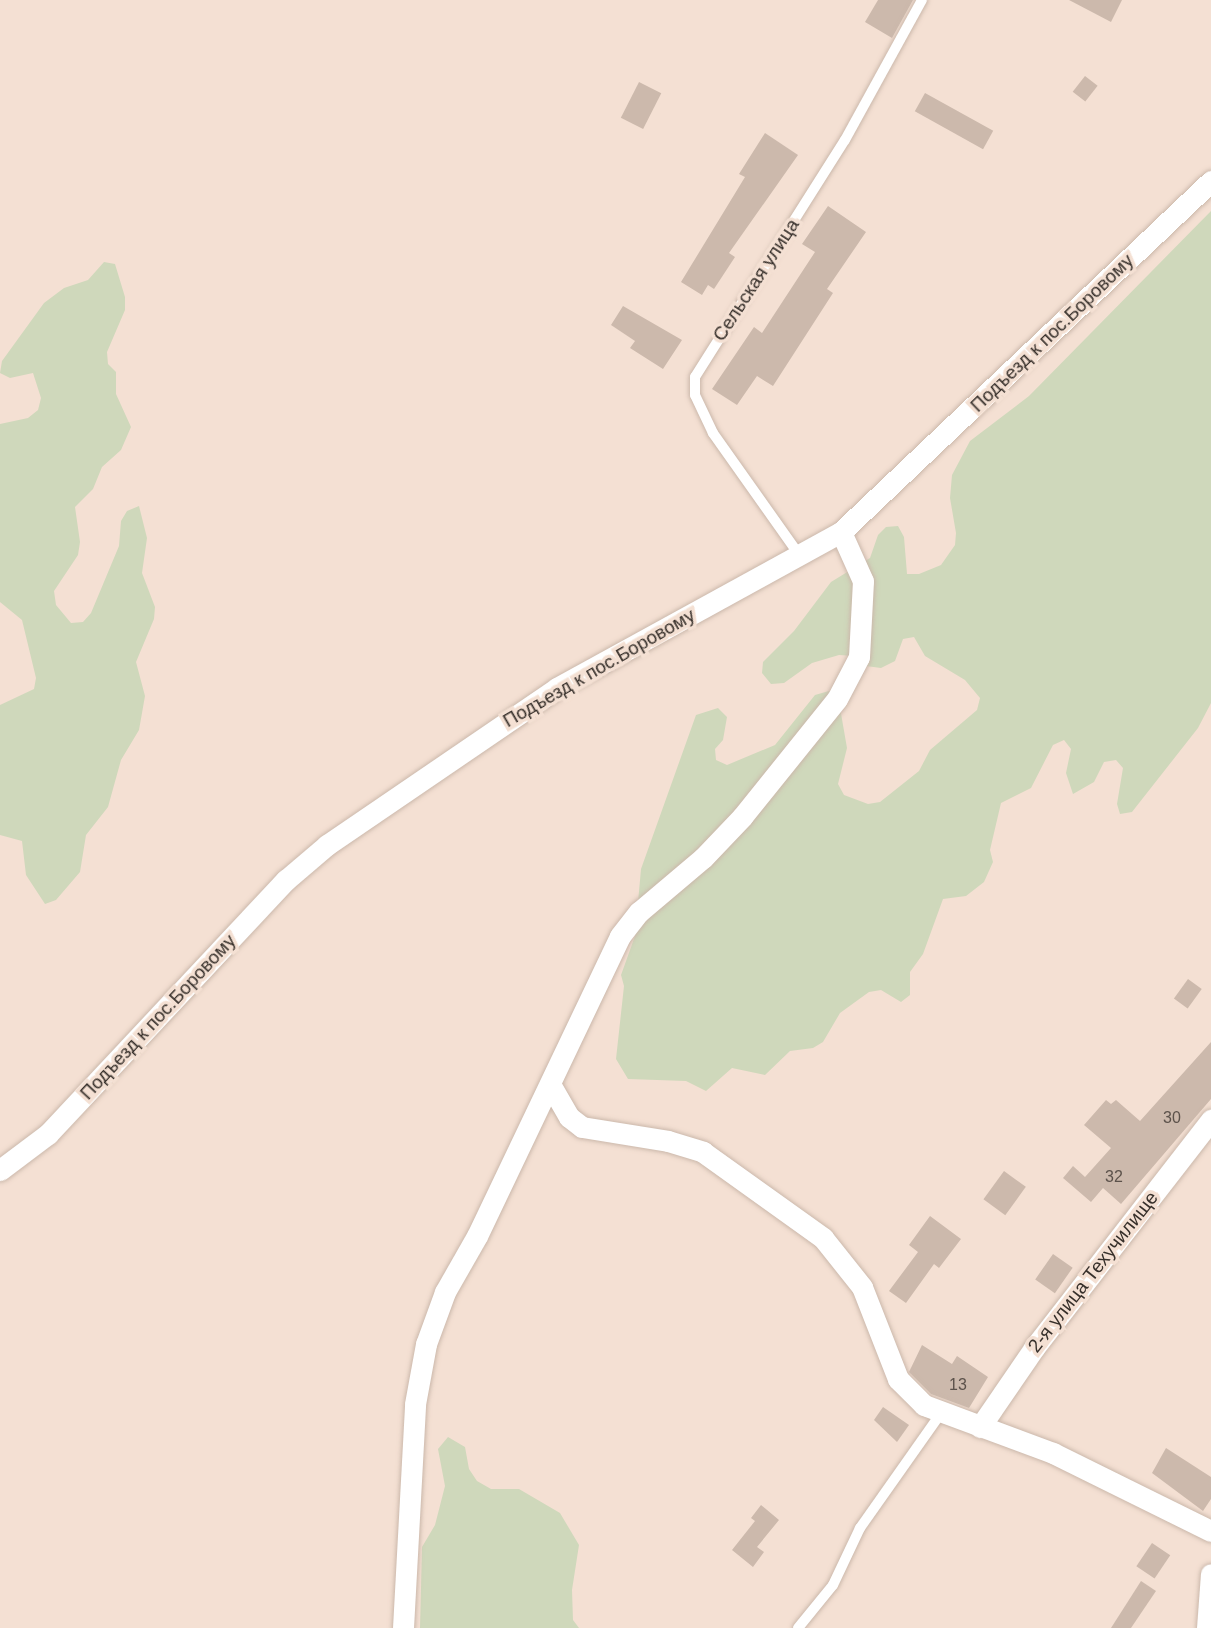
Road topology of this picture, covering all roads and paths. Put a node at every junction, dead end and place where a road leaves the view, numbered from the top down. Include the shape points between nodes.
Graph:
1 (922, 0) edge
2 (1211, 181) edge
3 (841, 532) junction
4 (800, 556) junction
5 (550, 1084) junction
6 (1211, 1120) edge
7 (0, 1170) edge
8 (941, 1413) junction
9 (980, 1427) junction
10 (1211, 1531) edge
11 (1211, 1574) edge
12 (403, 1628) edge
13 (798, 1628) edge
14 (1207, 1628) edge

1 - 4 lane, Сельская улица via 845,140 695,377 695,395 713,433
2 - 3 street, Подъезд к пос.Боровому
3 - 4 street, Подъезд к пос.Боровому
3 - 5 street via 863,581 859,657 837,699 734,825 626,928 594,983
4 - 7 street, Подъезд к пос.Боровому via 557,688 327,845 286,880 48,1134
5 - 8 street via 569,1117 582,1127 668,1141 703,1152 823,1238 862,1287 898,1380 917,1400
5 - 12 street via 477,1236 444,1292 426,1344 412,1435
6 - 9 street, 2-я улица Техучилище via 1034,1348
8 - 9 street
8 - 13 lane via 860,1528 833,1585
9 - 10 street via 1053,1453
11 - 14 street

